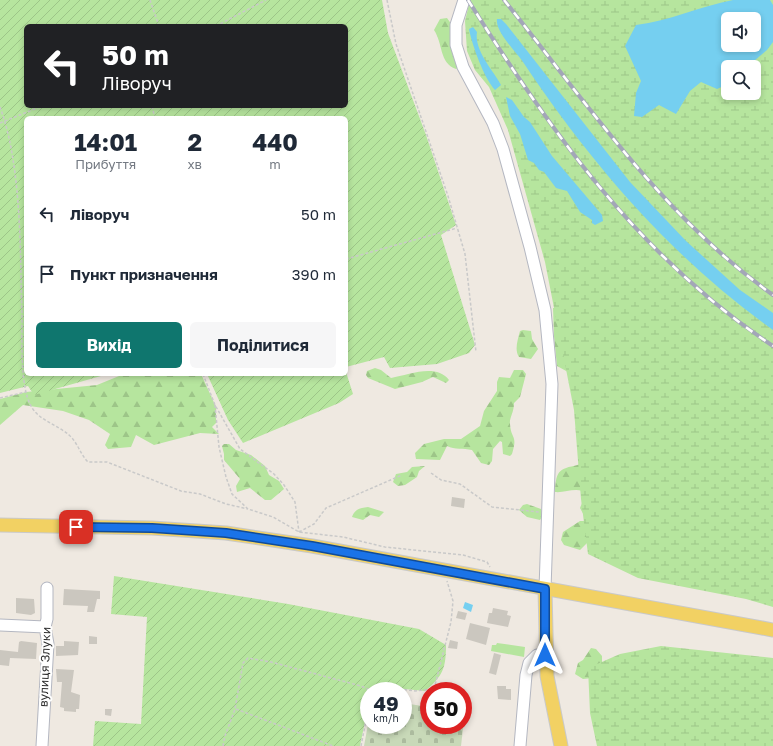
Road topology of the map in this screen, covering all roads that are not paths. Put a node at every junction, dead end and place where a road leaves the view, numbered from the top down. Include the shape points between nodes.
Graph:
1 (464, 0) edge
2 (0, 525) edge
3 (47, 588) dead end
4 (545, 589) junction
5 (0, 625) edge
6 (45, 627) junction
7 (773, 630) edge
8 (545, 655) junction
9 (42, 746) edge
10 (520, 746) edge
11 (561, 746) edge

1 - 4 street via 456,25 456,45 463,67 493,122 503,149 545,310 552,384
2 - 4 main road via 190,530 299,538 449,572
3 - 6 street, вулиця Злуки
4 - 7 main road
4 - 8 main road
5 - 6 street
6 - 9 street, вулиця Злуки via 48,644
8 - 10 street via 537,655 529,663
8 - 11 main road

